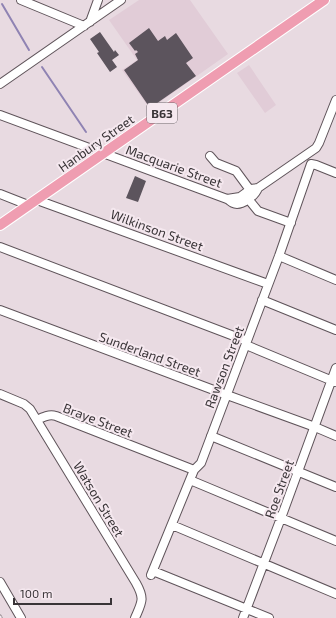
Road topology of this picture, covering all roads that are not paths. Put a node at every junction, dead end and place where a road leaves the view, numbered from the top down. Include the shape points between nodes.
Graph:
1 (21, 0) edge
2 (98, 0) edge
3 (121, 0) edge
4 (324, 0) edge
5 (87, 24) junction
6 (0, 84) edge
7 (336, 100) edge
8 (0, 115) edge
9 (333, 118) edge
10 (104, 153) junction
11 (210, 156) dead end
12 (336, 173) edge
13 (250, 193) junction
14 (0, 194) edge
15 (32, 202) junction
16 (291, 223) junction
17 (0, 225) edge
18 (0, 247) edge
19 (279, 256) junction
20 (336, 280) edge
21 (268, 284) junction
22 (262, 300) junction
23 (0, 310) edge
24 (336, 330) edge
25 (246, 343) junction
26 (336, 368) edge
27 (334, 382) edge
28 (0, 394) edge
29 (226, 395) junction
30 (37, 420) junction
31 (315, 427) junction
32 (211, 436) junction
33 (336, 436) edge
34 (194, 470) junction
35 (298, 471) junction
36 (190, 480) junction
37 (336, 488) edge
38 (281, 518) junction
39 (172, 525) junction
40 (336, 541) edge
41 (263, 563) junction
42 (0, 582) edge
43 (336, 594) edge
44 (246, 608) junction
45 (21, 618) edge
46 (135, 618) edge
47 (243, 618) edge
48 (269, 618) edge

1 - 5 street
2 - 5 street
3 - 5 street
4 - 10 main road, Hanbury Street / B63
5 - 6 street
7 - 9 street
8 - 10 street, Macquarie Street
9 - 13 street via 316,148
10 - 13 street, Macquarie Street via 233,203 238,204
10 - 15 main road, Hanbury Street / B63
11 - 13 street via 216,163 236,171
12 - 16 street, Rawson Street via 311,164
13 - 16 street via 258,211
14 - 15 street, Wilkinson Street
15 - 17 main road, Hanbury Street / B63
15 - 21 street, Wilkinson Street
16 - 19 street, Rawson Street
18 - 25 street
19 - 20 street
19 - 21 street, Rawson Street
21 - 22 street, Rawson Street
22 - 24 street
22 - 25 street, Rawson Street
23 - 29 street, Sunderland Street
25 - 27 street
25 - 29 street, Rawson Street
26 - 27 street, Roe Street
27 - 31 street, Roe Street
28 - 30 street via 28,406
29 - 31 street, Sunderland Street
29 - 32 street, Rawson Street
30 - 34 street, Braye Street via 53,415
30 - 46 street, Watson Street via 140,590 142,602
31 - 33 street, Sunderland Street
31 - 35 street, Roe Street
32 - 34 street, Rawson Street via 201,463
32 - 35 street
34 - 36 street, Rawson Street
35 - 37 street
35 - 38 street, Roe Street
36 - 38 street
36 - 39 street, Rawson Street
38 - 40 street
38 - 41 street, Roe Street
39 - 41 street
39 - 44 street, Rawson Street via 152,573
41 - 43 street
41 - 44 street, Roe Street
42 - 45 street
44 - 47 street, Roe Street
44 - 48 street

